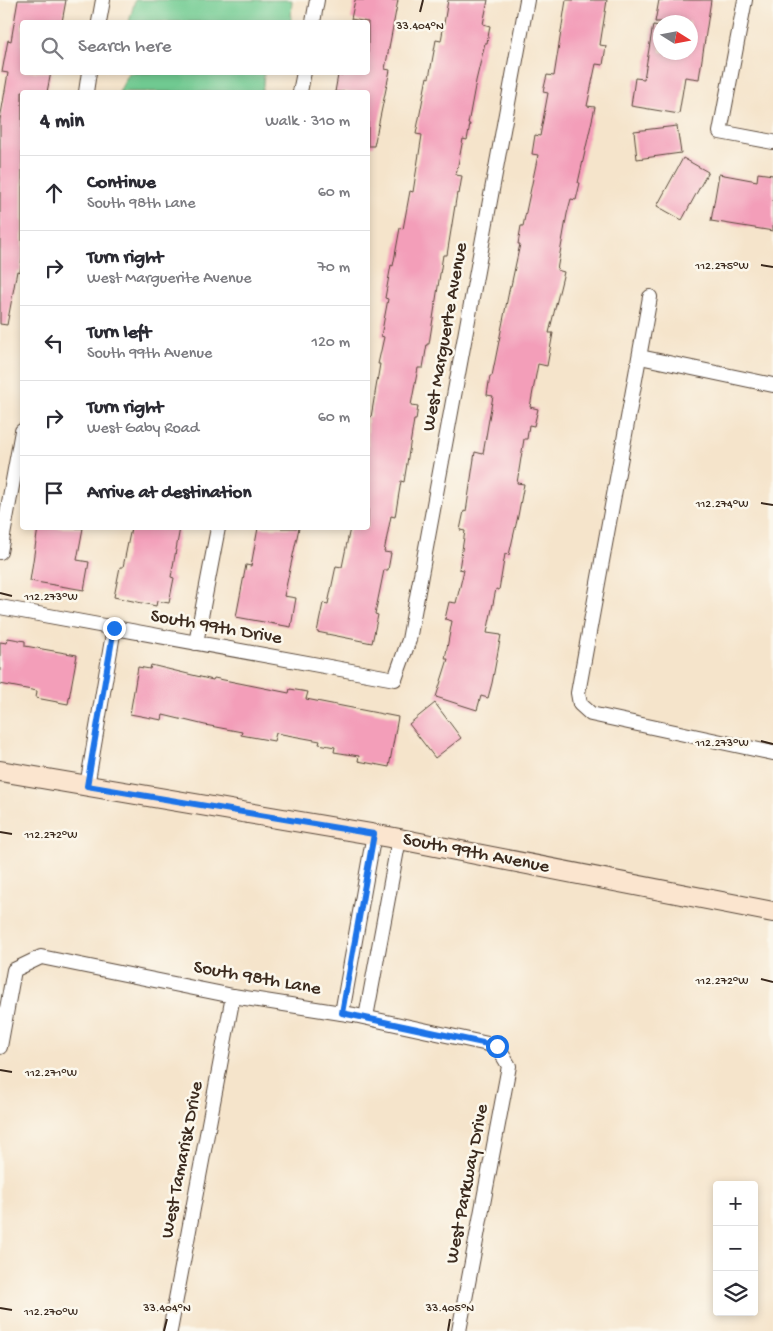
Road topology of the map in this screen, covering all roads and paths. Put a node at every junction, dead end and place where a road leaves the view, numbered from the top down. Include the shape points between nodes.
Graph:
1 (103, 0) edge
2 (318, 0) edge
3 (527, 0) edge
4 (745, 0) edge
5 (99, 20) edge
6 (313, 20) edge
7 (89, 75) edge
8 (303, 75) edge
9 (86, 90) edge
10 (300, 90) edge
11 (773, 142) edge
12 (650, 297) dead end
13 (640, 358) junction
14 (773, 385) edge
15 (20, 442) edge
16 (218, 530) edge
17 (0, 552) edge
18 (0, 607) edge
19 (114, 628) junction
20 (196, 643) junction
21 (395, 679) joint
22 (773, 753) edge
23 (0, 770) edge
24 (87, 786) junction
25 (374, 834) junction
26 (399, 839) junction
27 (773, 912) edge
28 (233, 996) junction
29 (342, 1013) junction
30 (366, 1017) junction
31 (497, 1046) joint
32 (0, 1047) edge
33 (170, 1331) edge
34 (459, 1331) edge

1 - 5 street
2 - 6 street
3 - 21 street, West Marguerte Avenue via 409,640
4 - 11 street via 720,132
7 - 9 street
8 - 10 street
12 - 13 street
13 - 14 street
13 - 22 street via 578,693 580,704 591,714
15 - 17 street
16 - 20 street
18 - 19 street, South 99th Drive
19 - 20 street, South 99th Drive
19 - 24 street
20 - 21 street, South 99th Drive
23 - 24 main road, South 99th Avenue
24 - 25 main road, South 99th Avenue
25 - 26 main road, South 99th Avenue
25 - 29 street
26 - 27 main road, South 99th Avenue
26 - 30 street
28 - 29 street, South 98th Lane
28 - 32 street, South 98th Lane via 41,957 14,970
28 - 33 street, West Tamarisk Drive
29 - 30 street, South 98th Lane
30 - 31 street, South 98th Lane
31 - 34 street, West Parkway Drive via 509,1066

